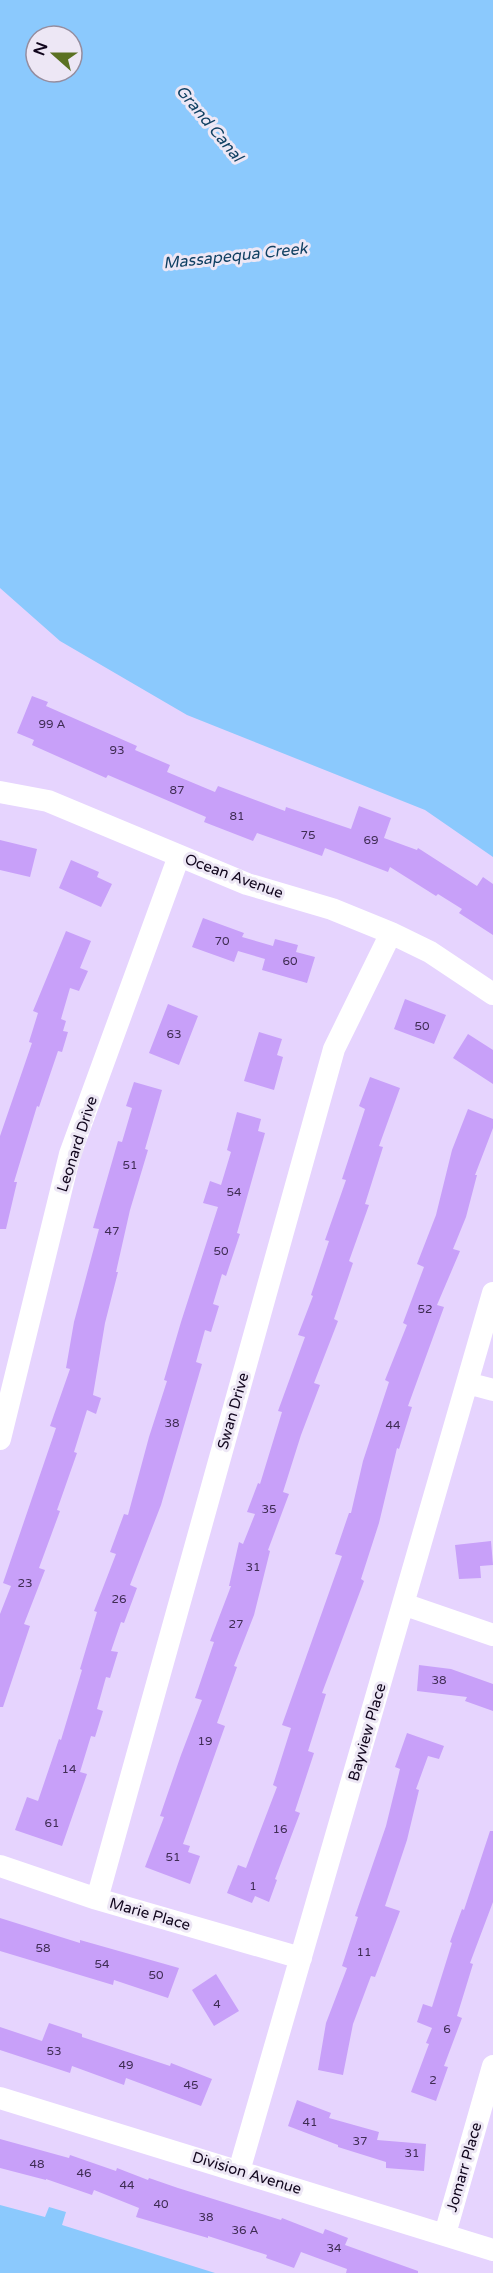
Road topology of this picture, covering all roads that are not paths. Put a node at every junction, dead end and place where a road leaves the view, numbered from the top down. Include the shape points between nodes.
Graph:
1 (0, 792) edge
2 (179, 856) junction
3 (391, 933) junction
4 (493, 994) edge
5 (493, 1293) edge
6 (467, 1383) junction
7 (493, 1390) edge
8 (0, 1439) edge
9 (404, 1604) junction
10 (493, 1635) edge
11 (0, 1866) edge
12 (97, 1899) junction
13 (301, 1958) junction
14 (493, 2066) edge
15 (0, 2098) edge
16 (239, 2171) junction
17 (445, 2234) junction
18 (493, 2250) edge

1 - 2 street, Ocean Avenue via 48,801
2 - 3 street, Ocean Avenue via 247,884 332,909
2 - 8 street, Leonard Drive via 70,1154
3 - 4 street, Ocean Avenue via 430,952
3 - 12 street, Swan Drive via 334,1050
5 - 6 street, Bayview Place
6 - 7 street
6 - 9 street, Bayview Place
9 - 10 street
9 - 13 street, Bayview Place
11 - 12 street, Marie Place
12 - 13 street, Marie Place
13 - 16 street, Bayview Place
14 - 17 street, Jomarr Place
15 - 16 street, Division Avenue
16 - 17 street, Division Avenue
17 - 18 street, Division Avenue

